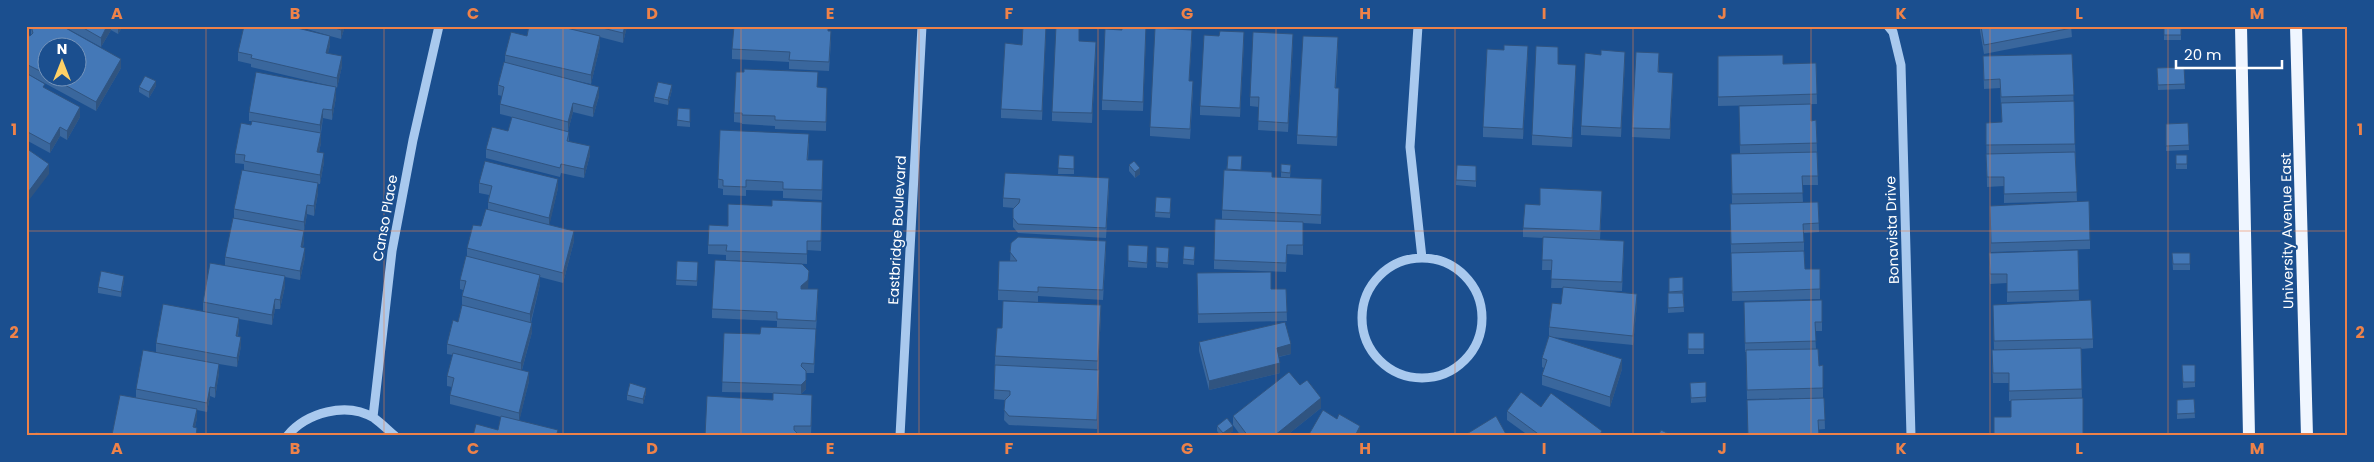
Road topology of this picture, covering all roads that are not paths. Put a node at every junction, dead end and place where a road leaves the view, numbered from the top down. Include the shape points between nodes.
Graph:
1 (439, 26) edge
2 (922, 26) edge
3 (1418, 26) edge
4 (1888, 26) edge
5 (2241, 26) edge
6 (2296, 26) edge
7 (1422, 258) junction
8 (372, 417) junction
9 (287, 436) edge
10 (395, 436) edge
11 (900, 436) edge
12 (1911, 436) edge
13 (2249, 436) edge
14 (2307, 436) edge

1 - 8 street, Canso Place via 392,251
2 - 11 street, Eastbridge Boulevard
3 - 7 street via 1410,147
4 - 12 street, Bonavista Drive via 1893,32 1901,64
5 - 13 main road
6 - 14 main road, University Avenue East
7 - 7 street via 1402,261 1383,271 1366,294 1362,315 1365,337 1375,356 1385,366 1404,376 1421,378 1453,370 1469,356 1481,331 1482,309 1475,289 1456,268
8 - 9 street via 348,410 316,414
8 - 10 street

